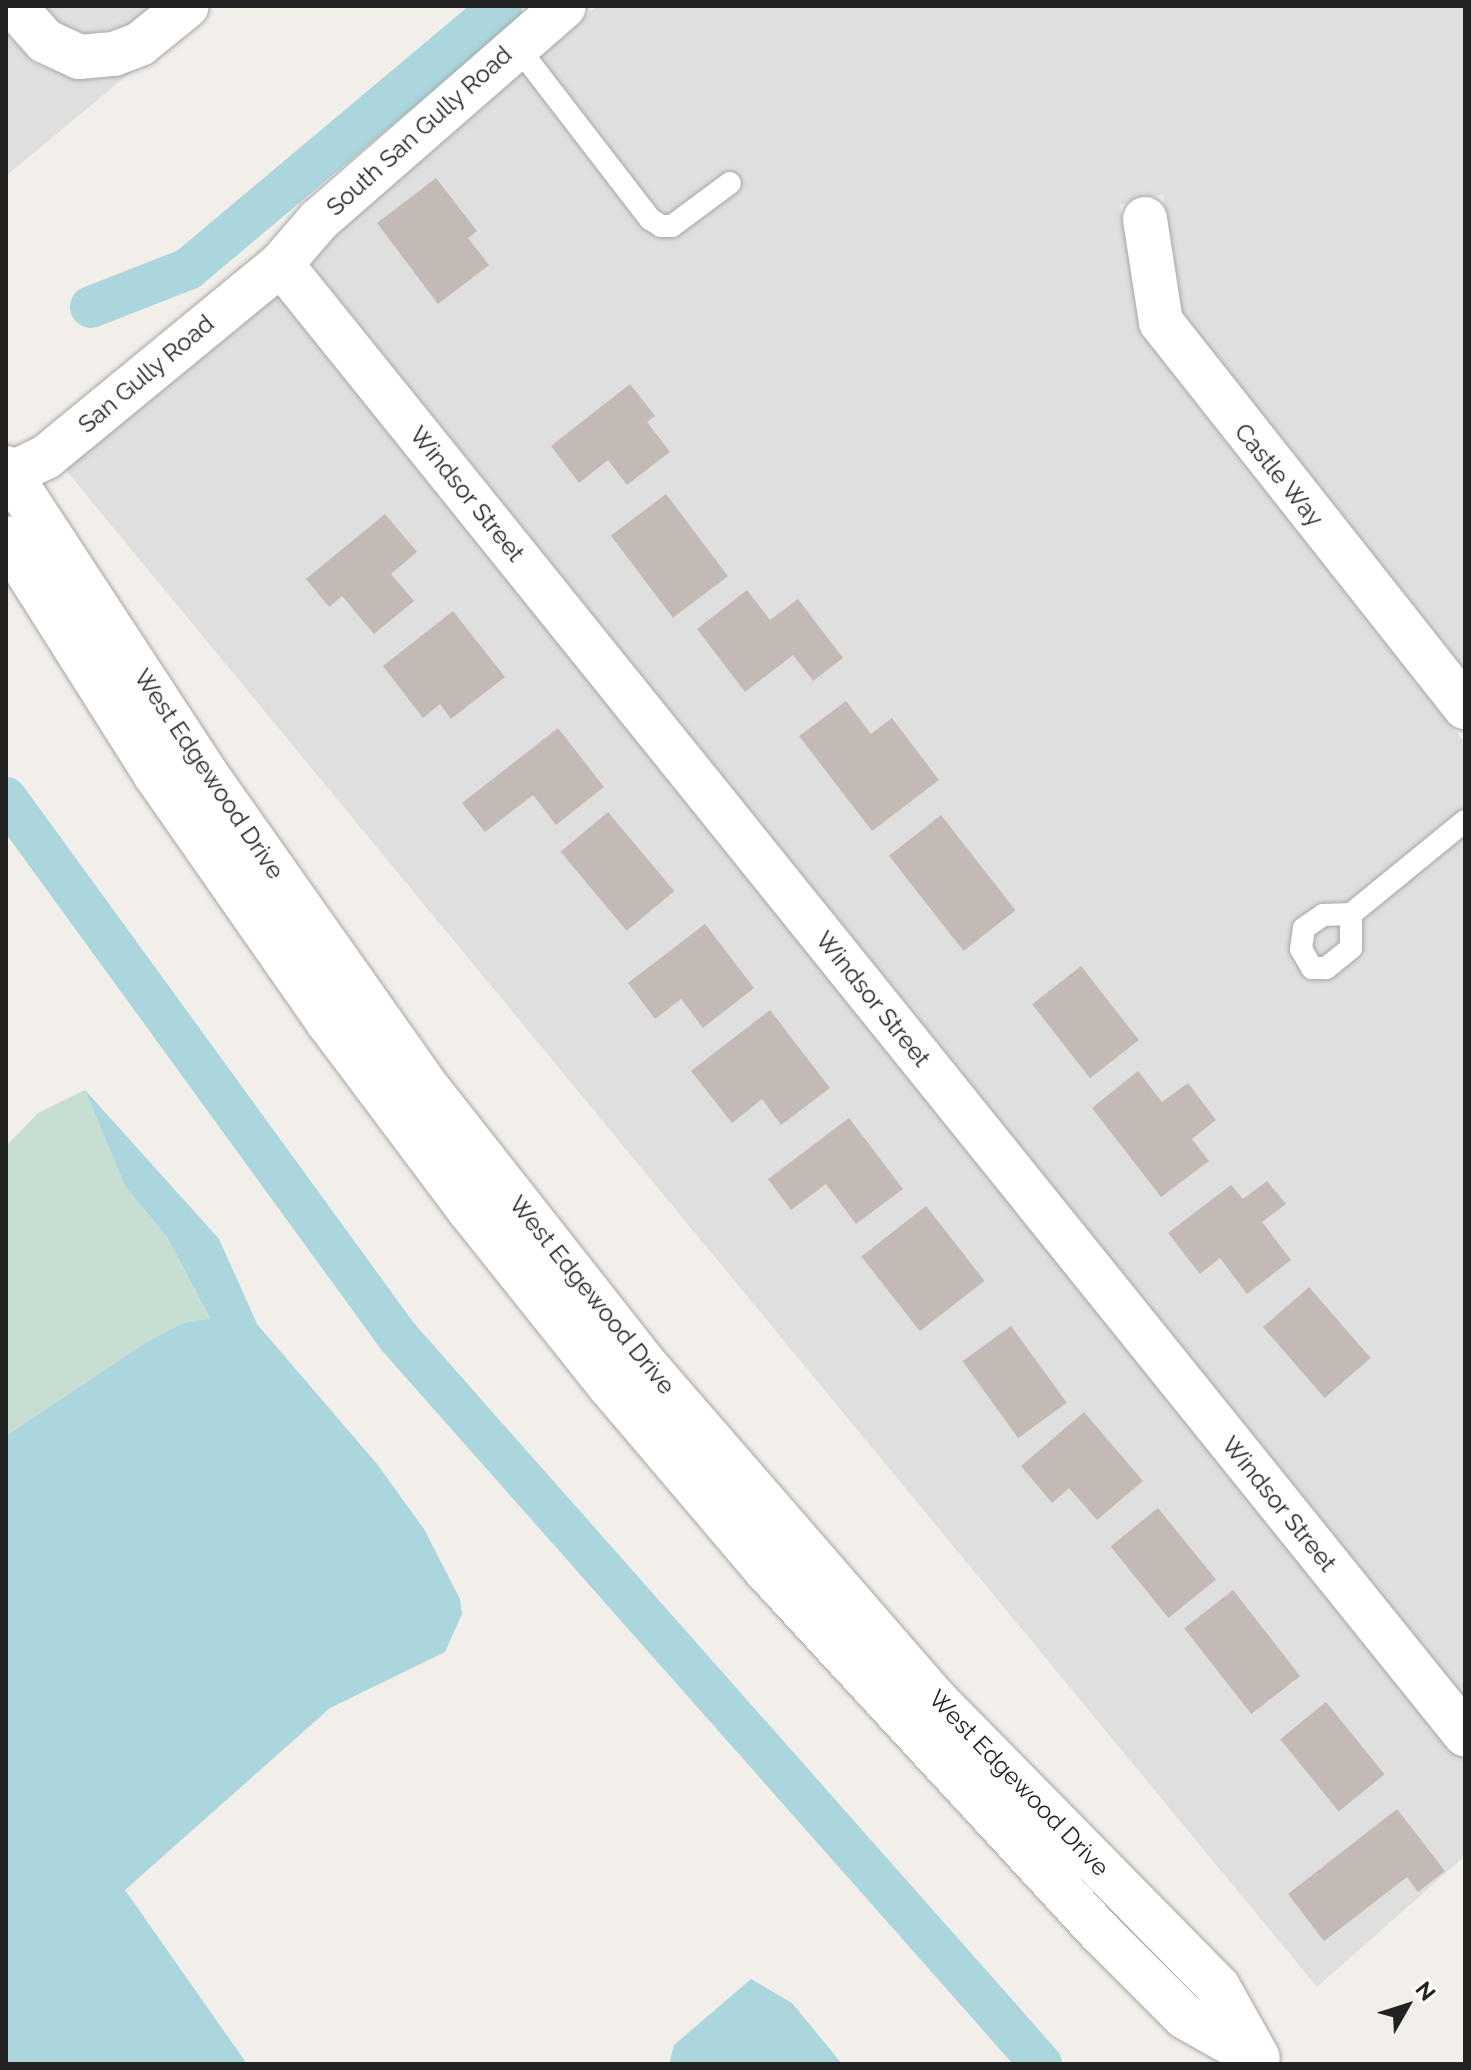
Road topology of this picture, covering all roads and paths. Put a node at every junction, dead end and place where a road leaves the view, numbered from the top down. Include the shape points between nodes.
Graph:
1 (187, 6) edge
2 (564, 6) edge
3 (27, 20) edge
4 (516, 45) junction
5 (730, 183) dead end
6 (1145, 219) dead end
7 (281, 264) junction
8 (7, 473) edge
9 (6, 538) edge
10 (1465, 707) edge
11 (1465, 821) edge
12 (1351, 914) dead end
13 (1465, 1734) edge
14 (1261, 2061) edge

1 - 3 street via 140,44 114,54 79,57
2 - 4 street, South San Gully Road
4 - 5 lane via 661,226 672,226
4 - 7 street, South San Gully Road via 319,220
6 - 10 street, Castle Way via 1161,322
7 - 8 street, San Gully Road via 46,457
7 - 13 street, Windsor Street
8 - 14 street, West Edgewood Drive via 206,774 412,1065 592,1296 936,1700 1218,1987
9 - 14 street, West Edgewood Drive via 155,774 328,1022 609,1385 826,1638 1101,1933 1185,2017
11 - 12 lane

